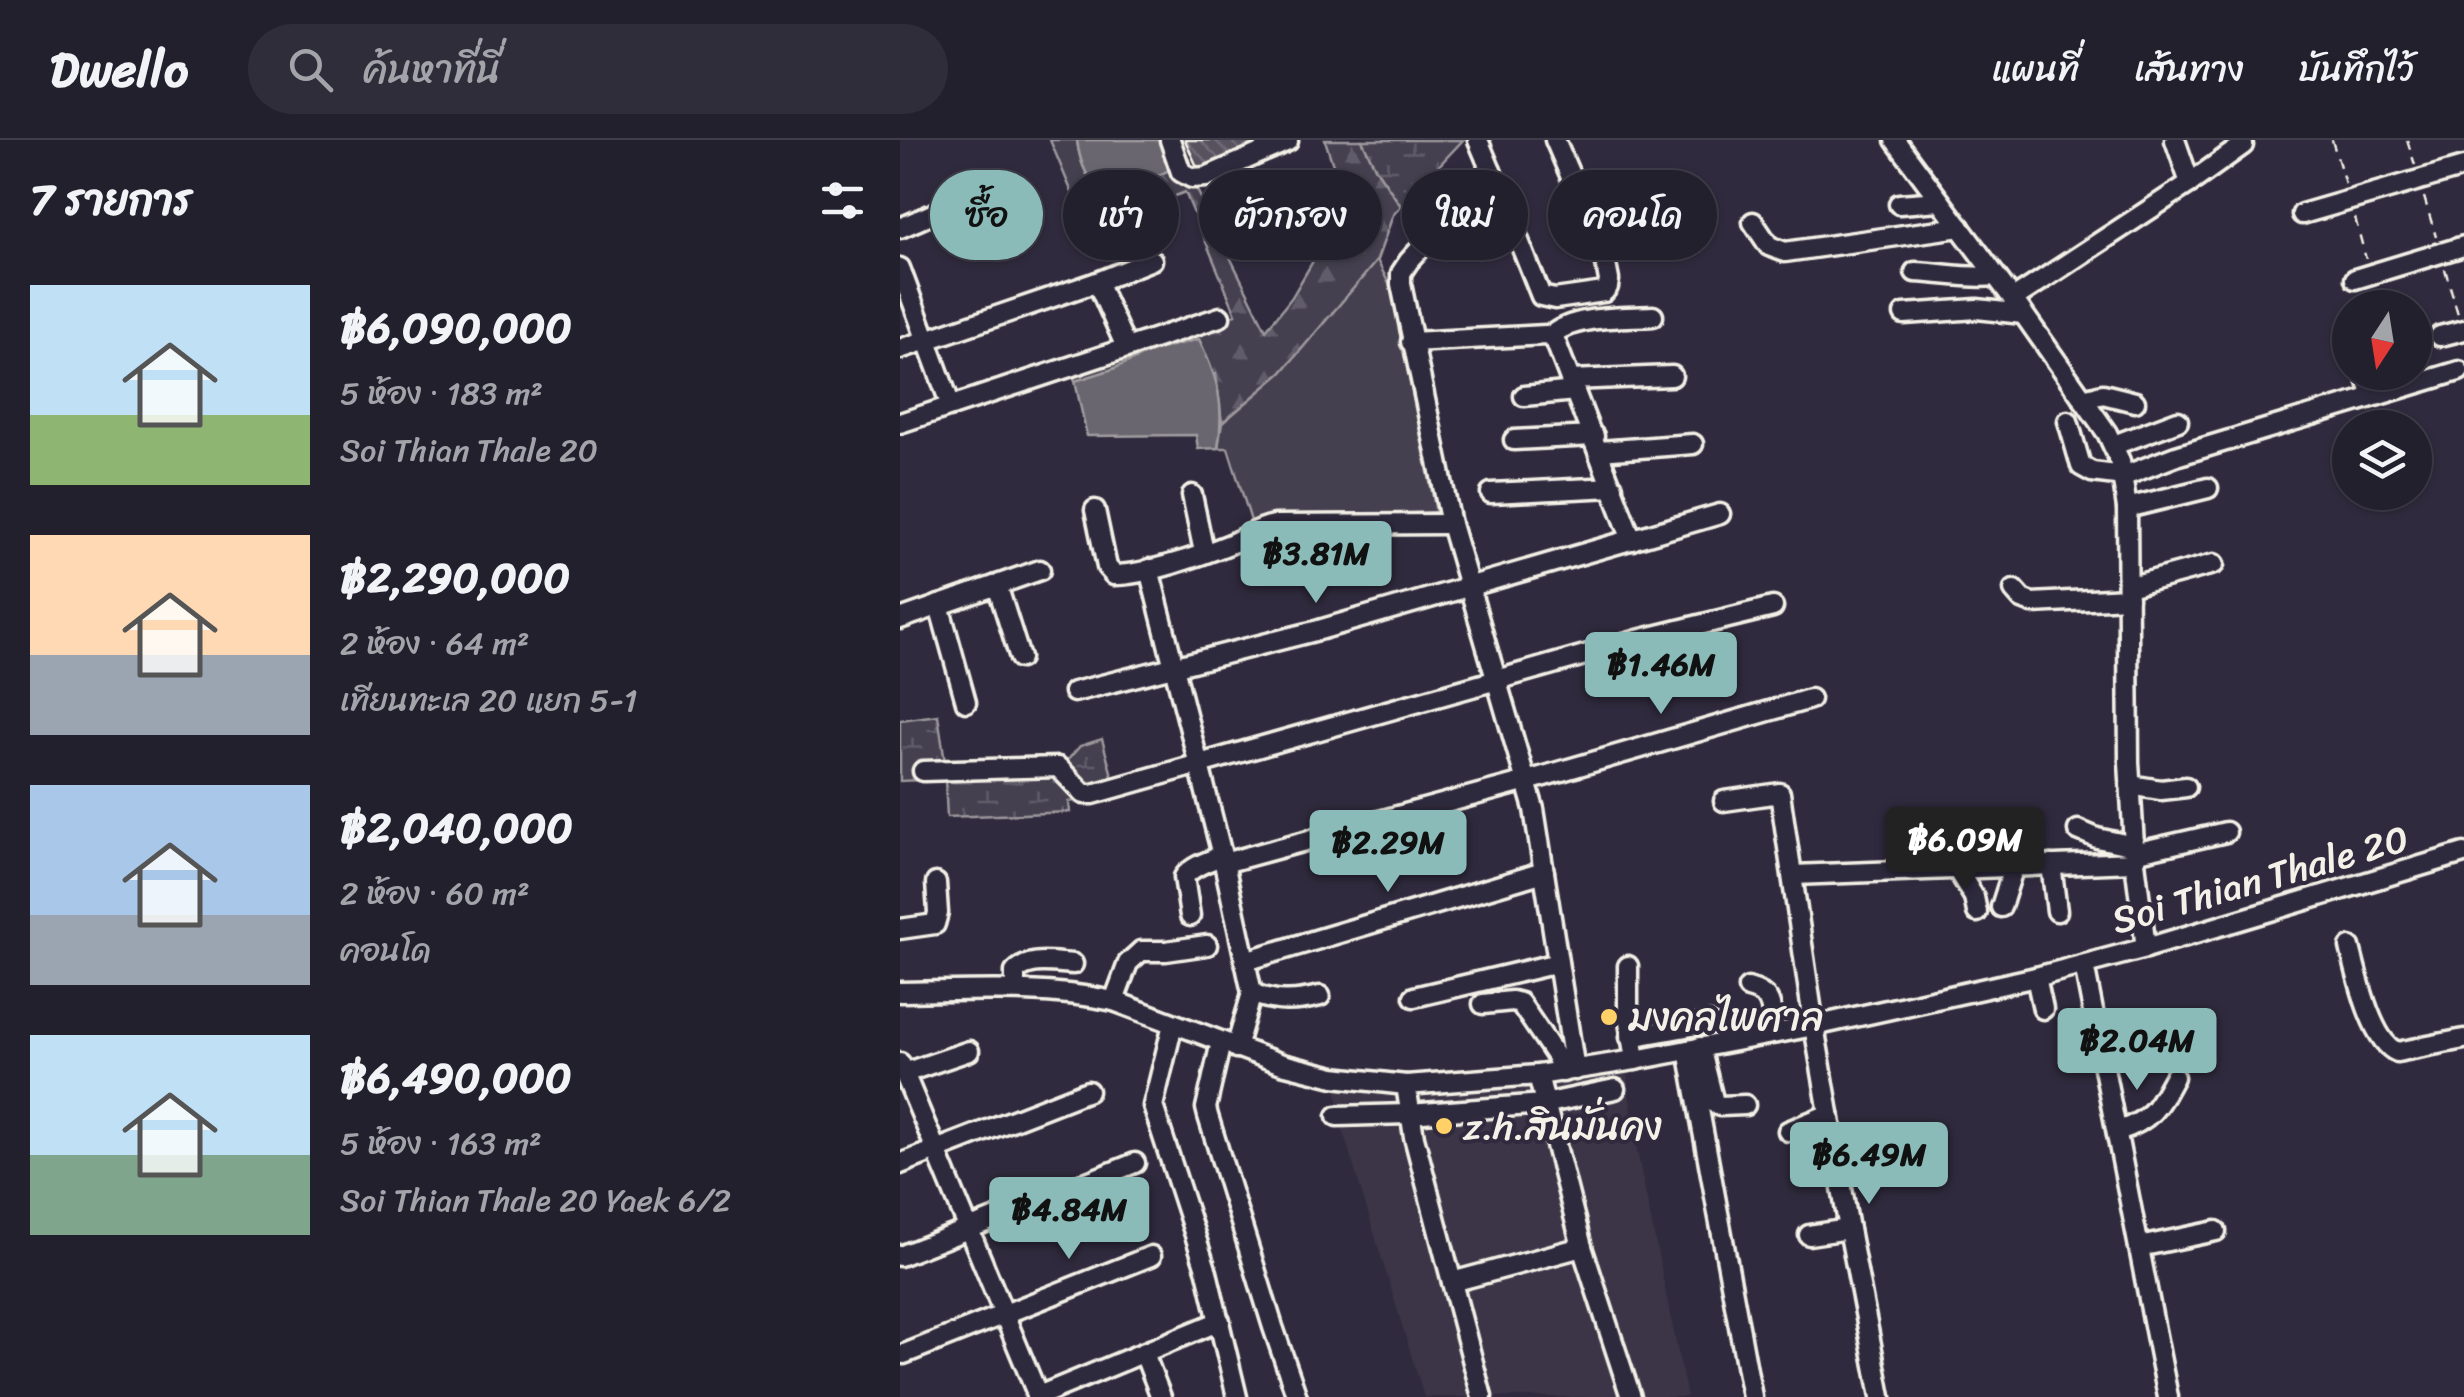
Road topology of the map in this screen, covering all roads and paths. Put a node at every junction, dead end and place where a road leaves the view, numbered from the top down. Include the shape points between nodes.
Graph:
1 (1170, 140) edge
2 (1288, 140) edge
3 (1478, 140) edge
4 (1555, 140) edge
5 (1895, 140) edge
6 (2175, 140) edge
7 (2407, 140) edge
8 (2243, 145) dead end
9 (2464, 166) edge
10 (1491, 170) edge
11 (2419, 180) junction
12 (2190, 183) junction
13 (1940, 201) junction
14 (1899, 204) dead end
15 (2302, 214) dead end
16 (930, 215) edge
17 (1753, 222) dead end
18 (1960, 227) junction
19 (900, 228) edge
20 (2464, 246) edge
21 (2441, 253) junction
22 (1152, 260) dead end
23 (1409, 260) edge
24 (1527, 260) edge
25 (900, 268) edge
26 (1915, 272) dead end
27 (1986, 277) junction
28 (2355, 279) dead end
29 (1096, 282) junction
30 (2018, 306) junction
31 (1990, 311) junction
32 (1904, 314) dead end
33 (1653, 316) dead end
34 (1220, 317) dead end
35 (2463, 330) edge
36 (1552, 336) junction
37 (2440, 336) dead end
38 (928, 339) junction
39 (1412, 342) junction
40 (1126, 347) junction
41 (900, 349) edge
42 (2459, 371) dead end
43 (1672, 376) dead end
44 (1572, 386) junction
45 (2370, 390) edge
46 (1524, 396) dead end
47 (2372, 396) junction
48 (2083, 399) junction
49 (2135, 402) dead end
50 (951, 406) junction
51 (2068, 421) dead end
52 (2178, 421) dead end
53 (900, 424) edge
54 (1514, 440) dead end
55 (1596, 443) junction
56 (1693, 444) dead end
57 (2114, 445) junction
58 (2124, 476) junction
59 (1613, 486) junction
60 (2208, 488) dead end
61 (1491, 493) dead end
62 (1192, 495) dead end
63 (2127, 508) junction
64 (1095, 510) dead end
65 (1720, 514) dead end
66 (1451, 524) junction
67 (1632, 540) junction
68 (1204, 552) junction
69 (2214, 564) dead end
70 (1149, 569) junction
71 (1040, 570) dead end
72 (997, 585) junction
73 (1470, 587) junction
74 (2014, 590) dead end
75 (2128, 592) junction
76 (939, 605) junction
77 (1773, 607) dead end
78 (900, 619) edge
79 (1020, 658) dead end
80 (1173, 666) junction
81 (1497, 680) junction
82 (1074, 692) dead end
83 (1810, 699) dead end
84 (966, 702) dead end
85 (1198, 765) junction
86 (923, 771) dead end
87 (1527, 782) junction
88 (2130, 785) junction
89 (2186, 786) dead end
90 (1724, 801) dead end
91 (2078, 830) dead end
92 (2226, 832) dead end
93 (2464, 853) edge
94 (2135, 854) junction
95 (1223, 860) junction
96 (2052, 865) junction
97 (2014, 866) junction
98 (1957, 869) junction
99 (1544, 872) junction
100 (1793, 875) junction
101 (936, 884) dead end
102 (2001, 907) dead end
103 (2058, 911) dead end
104 (1977, 912) dead end
105 (1190, 916) dead end
106 (900, 929) edge
107 (1206, 945) dead end
108 (2350, 947) dead end
109 (2146, 948) junction
110 (1246, 961) junction
111 (1558, 963) junction
112 (1073, 964) dead end
113 (2084, 965) junction
114 (1628, 966) dead end
115 (2036, 977) junction
116 (1748, 988) dead end
117 (1015, 990) junction
118 (900, 992) edge
119 (1252, 993) junction
120 (1320, 996) dead end
121 (1414, 997) dead end
122 (1114, 1001) junction
123 (1483, 1004) dead end
124 (2042, 1009) dead end
125 (1709, 1023) dead end
126 (1173, 1024) junction
127 (1814, 1026) junction
128 (1775, 1033) junction
129 (1630, 1037) junction
130 (2464, 1039) edge
131 (1229, 1045) junction
132 (1694, 1048) junction
133 (969, 1051) dead end
134 (1635, 1060) junction
135 (901, 1066) edge
136 (1569, 1071) junction
137 (1538, 1075) junction
138 (2174, 1078) dead end
139 (1406, 1085) junction
140 (1615, 1089) dead end
141 (1088, 1091) dead end
142 (1544, 1104) junction
143 (1744, 1105) dead end
144 (1409, 1114) junction
145 (1829, 1114) junction
146 (1337, 1116) dead end
147 (1788, 1131) dead end
148 (2118, 1132) junction
149 (938, 1150) junction
150 (1135, 1163) dead end
151 (900, 1164) edge
152 (1849, 1229) junction
153 (970, 1230) junction
154 (2216, 1231) dead end
155 (1809, 1234) dead end
156 (1582, 1247) junction
157 (2139, 1247) junction
158 (900, 1256) edge
159 (1151, 1256) dead end
160 (1452, 1282) junction
161 (1004, 1313) junction
162 (1220, 1321) junction
163 (1144, 1353) junction
164 (904, 1354) dead end
165 (1061, 1393) edge
166 (1037, 1397) edge
167 (1161, 1397) edge
168 (1238, 1397) edge
169 (1297, 1397) edge
170 (1482, 1397) edge
171 (1631, 1397) edge
172 (1752, 1397) edge
173 (1882, 1397) edge
174 (2168, 1397) edge

1 - 2 street via 1180,172 1192,178
3 - 10 street
4 - 24 street via 1609,280 1604,292 1542,296
5 - 13 street
6 - 12 street
7 - 11 path
8 - 12 street
9 - 11 street
11 - 15 street
11 - 21 path
12 - 30 street
13 - 14 street
13 - 18 street
16 - 19 street
17 - 18 street via 1769,246 1786,252
18 - 27 street
20 - 21 street
21 - 28 street
21 - 35 path
22 - 29 street
23 - 39 street via 1401,273
25 - 38 street
26 - 27 street
27 - 30 street
27 - 31 street
29 - 38 street
29 - 40 street
30 - 31 street
30 - 48 street
31 - 32 street
33 - 36 street via 1562,326
34 - 40 street
35 - 37 street
36 - 39 street
36 - 44 street
38 - 41 street
38 - 50 street
39 - 66 street
40 - 50 street
42 - 47 street
43 - 44 street
44 - 46 street
44 - 55 street
45 - 47 street
47 - 58 street
48 - 49 street via 2103,394
48 - 57 street
50 - 53 street
51 - 58 street via 2081,466
52 - 57 street
54 - 55 street
55 - 56 street
55 - 59 street
57 - 58 street
58 - 63 street
59 - 61 street
59 - 67 street
60 - 63 street
62 - 68 street
63 - 75 street
64 - 70 street via 1110,574
65 - 67 street
66 - 68 street via 1274,525
66 - 73 street
67 - 73 street
68 - 70 street
69 - 75 street
70 - 80 street
71 - 72 street
72 - 76 street
72 - 79 street
73 - 80 street
73 - 81 street
74 - 75 street via 2032,603
75 - 88 street
76 - 78 street
76 - 84 street
77 - 81 street
80 - 82 street
80 - 85 street
81 - 85 street
81 - 87 street
83 - 87 street
85 - 86 street via 1093,794 1084,794 1058,768
85 - 95 street
87 - 95 street
87 - 99 street
88 - 89 street
88 - 94 street
90 - 100 street via 1780,793
91 - 94 street
92 - 94 street
93 - 109 street, Soi Thian Thale 20
94 - 96 street
94 - 109 street
95 - 105 street via 1201,864 1184,877
95 - 110 street
96 - 97 street
96 - 103 street
97 - 98 street
97 - 102 street
98 - 100 street
98 - 104 street
99 - 110 street
99 - 111 street
100 - 127 street
101 - 106 street via 935,924
107 - 122 street via 1142,951 1128,963
108 - 130 street via 2388,1048 2397,1052
109 - 113 street, Soi Thian Thale 20
110 - 119 street
111 - 121 street
111 - 136 street
112 - 117 street via 1023,965
113 - 115 street, Soi Thian Thale 20
113 - 148 street
114 - 129 street
115 - 124 street
115 - 127 street, Soi Thian Thale 20
116 - 128 street via 1769,1000
117 - 118 street, Soi Thian Thale 20
117 - 122 street, Soi Thian Thale 20
119 - 120 street via 1298,1002
119 - 131 street
122 - 126 street, Soi Thian Thale 20
123 - 136 street via 1520,1004
125 - 129 street
126 - 131 street, Soi Thian Thale 20
126 - 162 street via 1153,1106
127 - 128 street, Soi Thian Thale 20
127 - 145 street
128 - 132 street, Soi Thian Thale 20
129 - 134 street
131 - 139 street, Soi Thian Thale 20 via 1334,1077
131 - 169 street via 1206,1108
132 - 134 street, Soi Thian Thale 20
132 - 143 street via 1714,1103
132 - 172 street
133 - 135 street
134 - 136 street, Soi Thian Thale 20
135 - 149 street
136 - 137 street, Soi Thian Thale 20
137 - 139 street, Soi Thian Thale 20
137 - 142 street
138 - 148 street via 2150,1116
139 - 144 street
140 - 142 street
141 - 149 street
142 - 144 street
142 - 156 street
144 - 146 street
144 - 160 street
145 - 147 street
145 - 152 street
148 - 157 street
149 - 151 street
149 - 153 street
150 - 153 street
152 - 155 street
152 - 173 street
153 - 158 street
153 - 161 street
154 - 157 street
156 - 160 street
156 - 171 street
157 - 174 street
159 - 161 street
160 - 170 street
161 - 164 street
161 - 166 street
162 - 163 street
162 - 168 street
163 - 165 street
163 - 167 street
165 - 166 street

